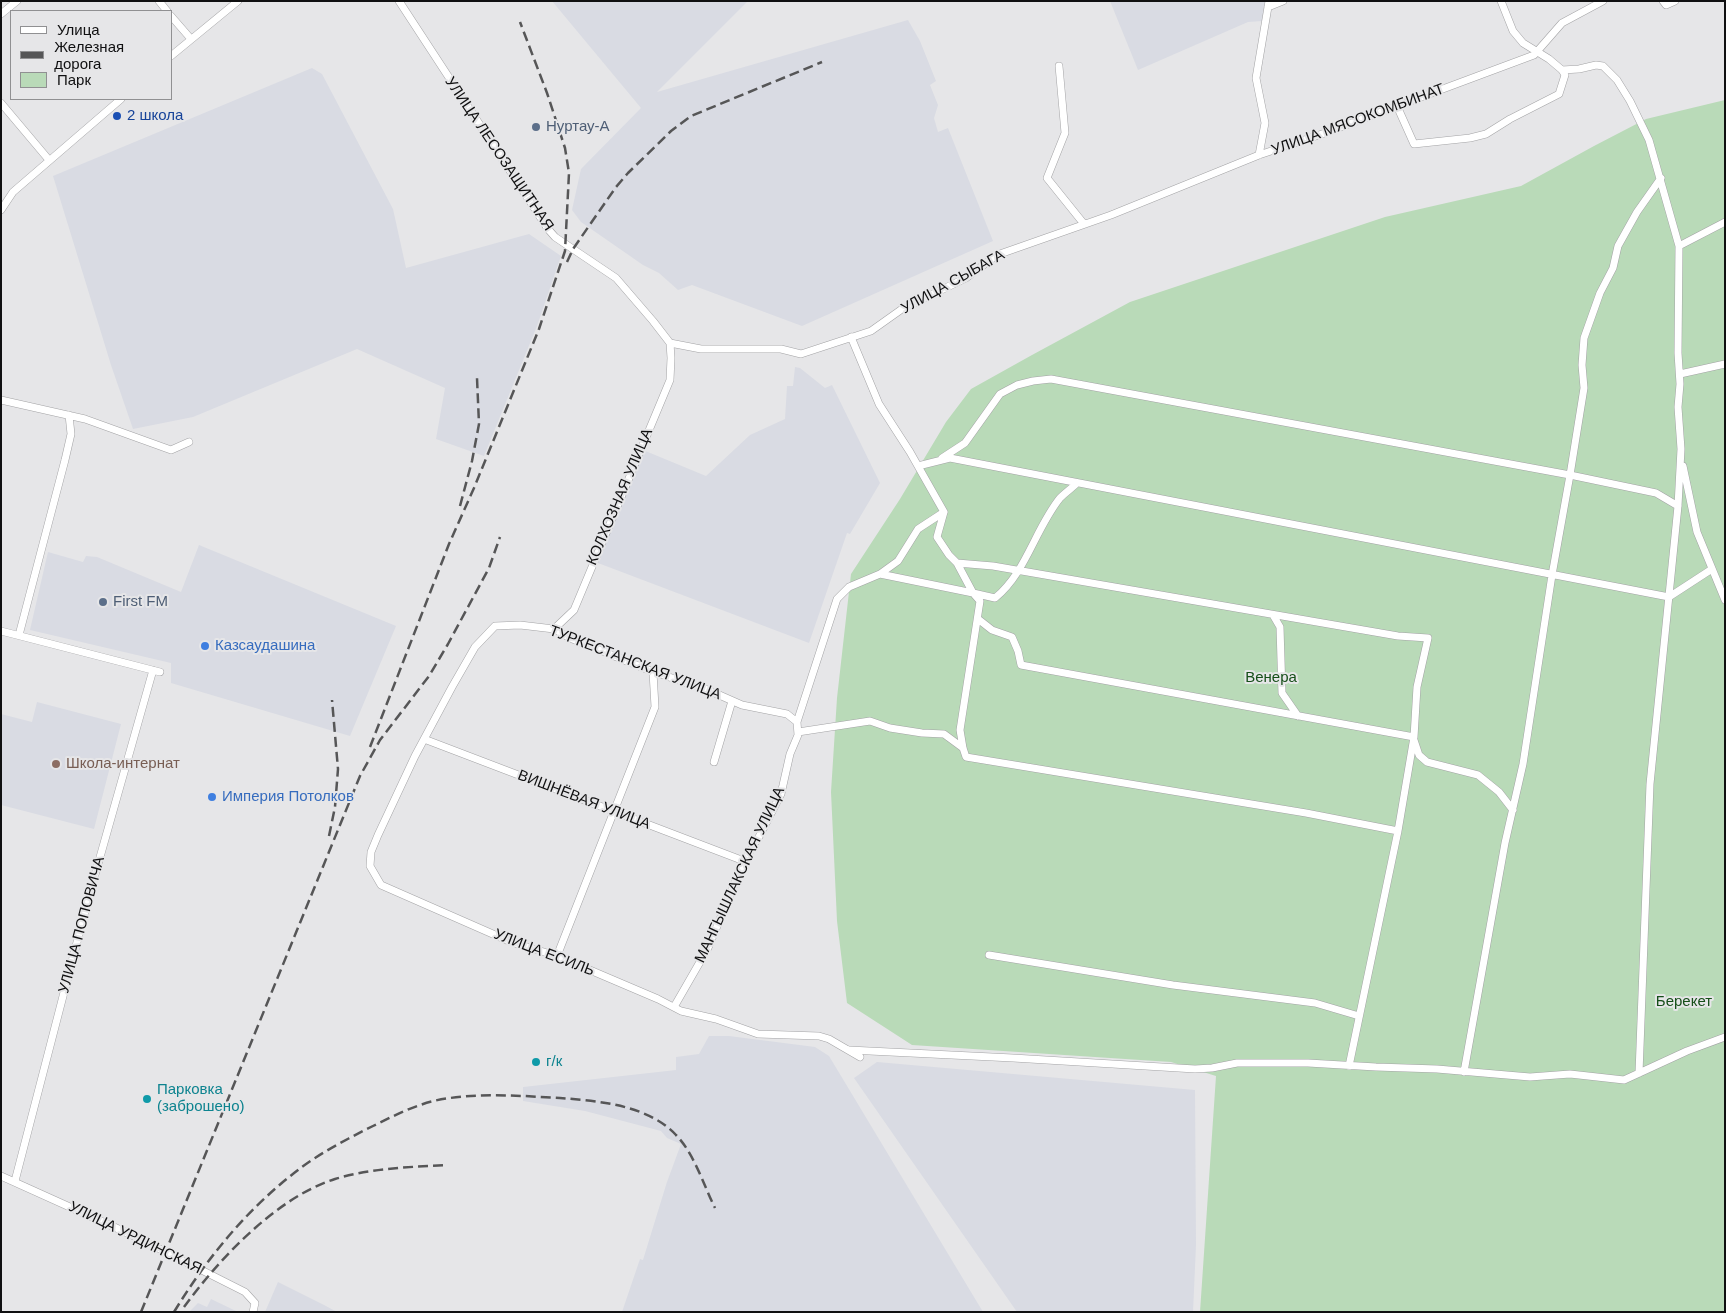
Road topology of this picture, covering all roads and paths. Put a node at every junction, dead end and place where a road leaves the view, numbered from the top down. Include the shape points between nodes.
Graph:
1 (17, 1) edge
2 (238, 1) edge
3 (399, 1) edge
4 (1283, 1) edge
5 (1501, 1) edge
6 (1603, 1) edge
7 (1663, 1) edge
8 (1675, 1) edge
9 (1268, 4) edge
10 (1, 14) edge
11 (172, 17) edge
12 (191, 39) junction
13 (1538, 51) junction
14 (172, 55) edge
15 (1059, 66) dead end
16 (1562, 70) junction
17 (120, 100) edge
18 (1, 103) edge
19 (1397, 106) junction
20 (1259, 155) junction
21 (49, 160) junction
22 (1661, 178) junction
23 (1, 210) edge
24 (1725, 222) edge
25 (1084, 224) junction
26 (1679, 246) junction
27 (851, 337) junction
28 (670, 343) junction
29 (1725, 364) edge
30 (1680, 374) junction
31 (1, 400) edge
32 (70, 415) junction
33 (189, 442) dead end
34 (1680, 456) junction
35 (938, 461) junction
36 (918, 466) junction
37 (1570, 475) junction
38 (1077, 482) junction
39 (1678, 506) junction
40 (944, 512) junction
41 (957, 563) junction
42 (1712, 569) junction
43 (1018, 570) junction
44 (880, 574) junction
45 (1552, 575) junction
46 (973, 593) junction
47 (1669, 597) junction
48 (1725, 600) edge
49 (1274, 615) junction
50 (978, 619) junction
51 (554, 629) junction
52 (1, 631) edge
53 (19, 635) junction
54 (653, 672) junction
55 (732, 701) junction
56 (1298, 716) junction
57 (797, 722) junction
58 (798, 732) junction
59 (1414, 737) junction
60 (424, 740) junction
61 (962, 748) junction
62 (714, 762) dead end
63 (1513, 810) junction
64 (615, 812) junction
65 (1398, 830) junction
66 (744, 861) junction
67 (989, 955) dead end
68 (557, 956) junction
69 (674, 1007) junction
70 (1359, 1016) junction
71 (1725, 1037) edge
72 (847, 1050) junction
73 (860, 1057) dead end
74 (1349, 1066) junction
75 (1464, 1072) junction
76 (1639, 1073) junction
77 (1, 1176) edge
78 (15, 1182) junction
79 (252, 1312) edge

1 - 10 street
2 - 12 street
3 - 28 street, УЛИЦА ЛЕСОЗАЩИТНАЯ via 548,230 616,278
4 - 9 street
5 - 13 street via 1513,31 1523,43
6 - 13 street, УЛИЦА МЯСОКОМБИНАТ via 1562,23
7 - 8 street via 1666,5
9 - 20 street, УЛИЦА МЯСОКОМБИНАТ via 1256,78 1265,123
11 - 12 street
12 - 14 street
13 - 16 street
13 - 19 street, УЛИЦА МЯСОКОМБИНАТ
15 - 25 street via 1065,133 1047,178
16 - 19 street via 1565,75 1559,94 1486,134 1470,138 1414,144
16 - 22 street via 1596,65 1609,70 1630,101
17 - 21 street
18 - 21 street
19 - 20 street, УЛИЦА МЯСОКОМБИНАТ
20 - 25 street, УЛИЦА СЫБАГА
21 - 23 street via 13,192
22 - 26 street
22 - 37 street via 1636,212 1618,246 1613,268 1584,338 1584,388
24 - 26 street
25 - 27 street, УЛИЦА СЫБАГА via 997,256 966,278 902,309 871,331
26 - 30 street
27 - 28 street, УЛИЦА СЫБАГА via 800,354 781,349 701,349
27 - 36 street via 879,404
28 - 51 street, КОЛХОЗНАЯ УЛИЦА via 670,380 574,610
29 - 30 street
30 - 34 street
31 - 32 street
32 - 33 street via 171,450
32 - 53 street via 71,434 65,460
34 - 39 street
34 - 42 street via 1697,532
35 - 36 street
35 - 37 street via 965,443 1000,394 1017,385 1050,379
35 - 38 street via 950,458
36 - 40 street
37 - 39 street via 1656,493
37 - 45 street
38 - 43 street via 1061,498
38 - 45 street
39 - 47 street
40 - 41 street via 937,537
40 - 44 street via 918,529 898,561
41 - 43 street
41 - 46 street
42 - 47 street
42 - 48 street
43 - 46 street via 1006,589 994,598
43 - 49 street
44 - 46 street
44 - 57 street via 849,587 837,599
45 - 47 street
45 - 63 street
46 - 50 street via 980,601
47 - 76 street via 1650,784
49 - 56 street via 1280,627 1282,693
49 - 59 street via 1428,638 1417,687
50 - 56 street via 992,630 1012,638 1021,665
50 - 61 street via 960,730
51 - 54 street, ТУРКЕСТАНСКАЯ УЛИЦА
51 - 60 street, ТУРКЕСТАНСКАЯ УЛИЦА via 494,626 475,648
52 - 53 street
53 - 78 street, УЛИЦА ПОПОВИЧА via 156,671 88,900
54 - 55 street, ТУРКЕСТАНСКАЯ УЛИЦА
54 - 64 street via 655,707
55 - 57 street, ТУРКЕСТАНСКАЯ УЛИЦА via 787,714
55 - 62 street
56 - 59 street
57 - 58 street, МАНГЫШЛАКСКАЯ УЛИЦА
58 - 61 street via 870,721 898,729 944,734
58 - 66 street, МАНГЫШЛАКСКАЯ УЛИЦА via 781,794
59 - 63 street via 1419,755 1427,762 1478,775 1499,792
59 - 65 street
60 - 64 street, ВИШНЁВАЯ УЛИЦА
60 - 68 street, УЛИЦА ЕСИЛЬ via 371,852 370,866 381,885 511,942
61 - 65 street via 966,757
63 - 75 street
64 - 66 street, ВИШНЁВАЯ УЛИЦА
64 - 68 street
65 - 70 street
66 - 69 street, МАНГЫШЛАКСКАЯ УЛИЦА via 708,948
67 - 70 street via 1315,1004
68 - 69 street, УЛИЦА ЕСИЛЬ
69 - 72 street, УЛИЦА ЕСИЛЬ via 758,1034 819,1036
70 - 74 street
71 - 76 street
72 - 73 street, УЛИЦА ЕСИЛЬ
72 - 74 street via 1195,1069 1237,1063
74 - 75 street
75 - 76 street via 1530,1077 1570,1074 1624,1080
77 - 78 street, УЛИЦА УРДИНСКАЯ
78 - 79 street, УЛИЦА УРДИНСКАЯ via 246,1292 255,1303

